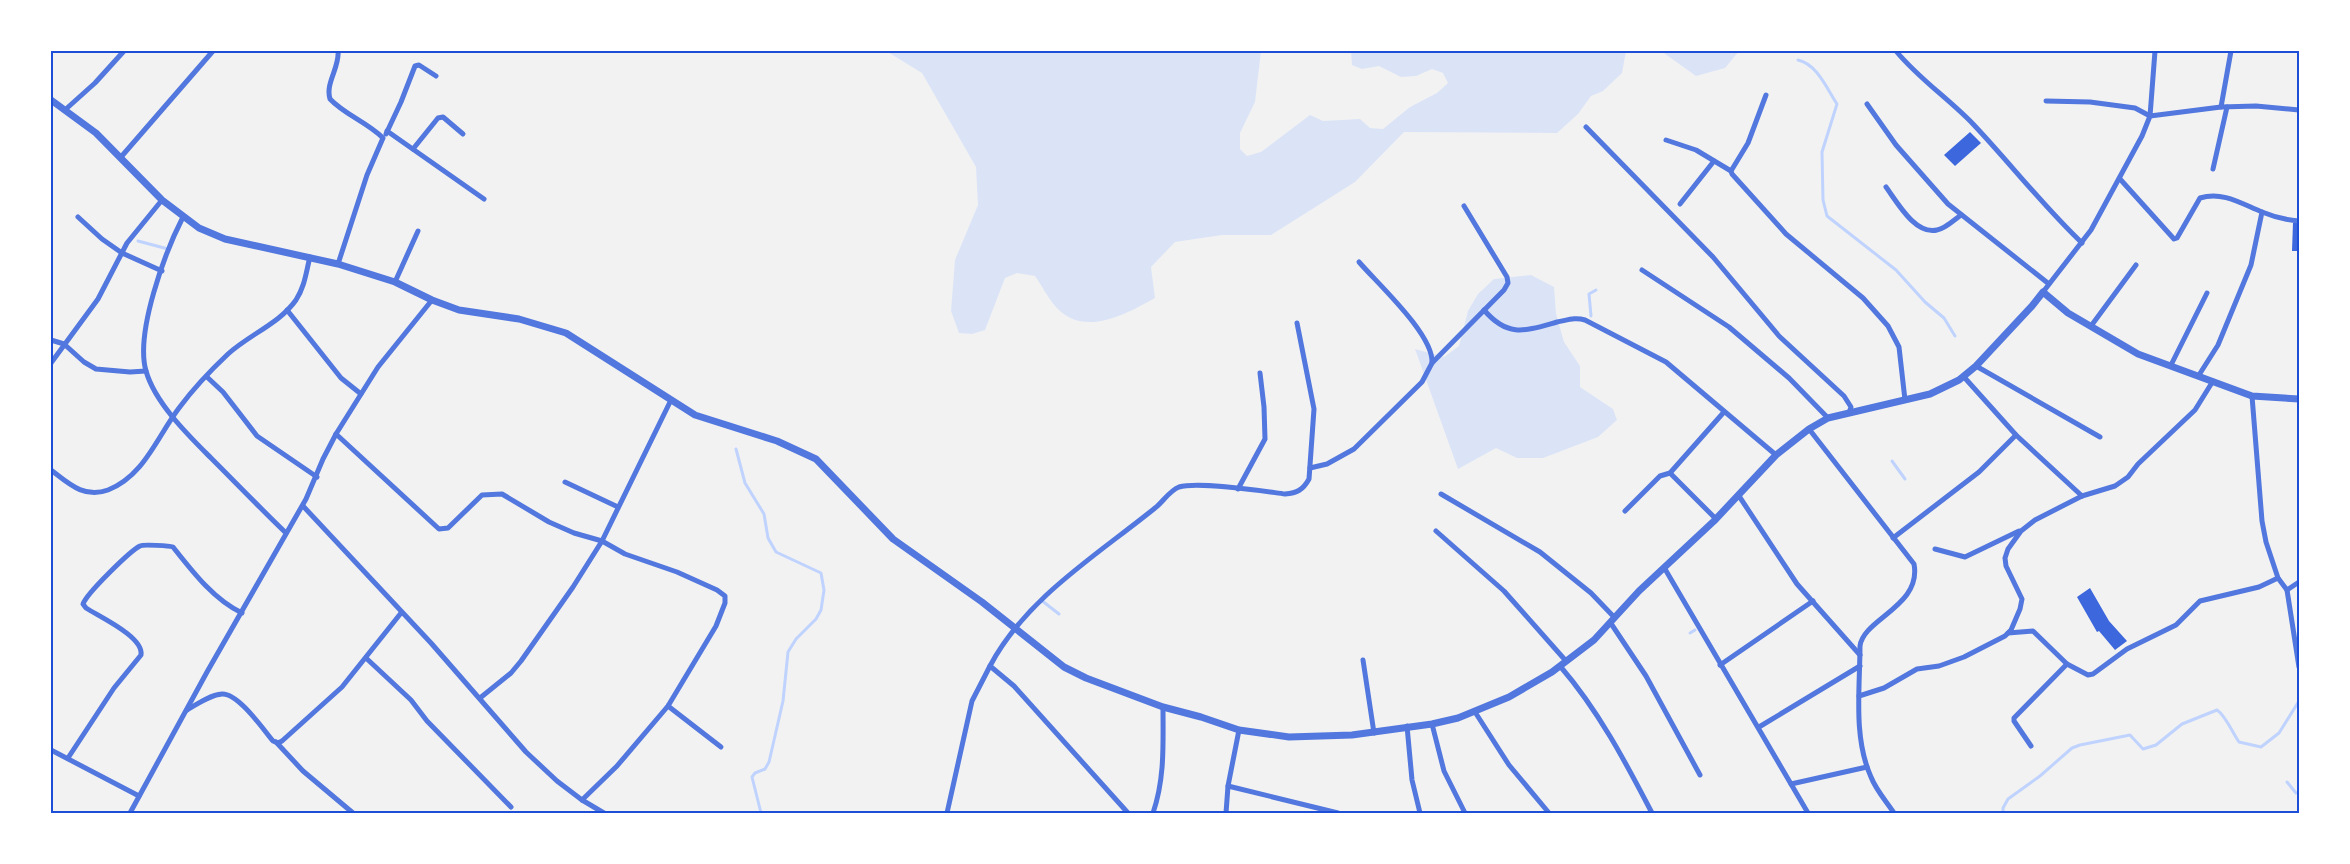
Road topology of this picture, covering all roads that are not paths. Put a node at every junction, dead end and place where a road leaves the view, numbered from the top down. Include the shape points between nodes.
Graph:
1 (124, 51) edge
2 (213, 51) edge
3 (339, 51) edge
4 (1896, 51) edge
5 (2155, 51) edge
6 (2231, 51) edge
7 (436, 76) dead end
8 (1766, 95) dead end
9 (51, 100) edge
10 (2046, 101) dead end
11 (1867, 104) dead end
12 (2224, 107) junction
13 (66, 109) junction
14 (2299, 110) edge
15 (2150, 116) junction
16 (1586, 127) dead end
17 (387, 131) junction
18 (463, 134) dead end
19 (383, 138) junction
20 (1666, 140) dead end
21 (412, 149) junction
22 (122, 157) junction
23 (1714, 161) junction
24 (2213, 169) dead end
25 (1731, 171) junction
26 (2120, 179) junction
27 (1886, 187) dead end
28 (484, 199) dead end
29 (162, 200) junction
30 (1680, 204) dead end
31 (1464, 206) dead end
32 (2262, 212) junction
33 (1961, 215) junction
34 (78, 217) dead end
35 (183, 217) junction
36 (2299, 221) edge
37 (418, 231) dead end
38 (2082, 243) junction
39 (122, 253) junction
40 (310, 257) junction
41 (1359, 262) dead end
42 (338, 264) junction
43 (2136, 265) dead end
44 (1642, 270) dead end
45 (162, 271) junction
46 (395, 282) junction
47 (2049, 284) junction
48 (2043, 292) junction
49 (2207, 293) dead end
50 (432, 300) junction
51 (287, 310) junction
52 (1484, 310) junction
53 (1297, 323) dead end
54 (2091, 326) junction
55 (51, 340) edge
56 (64, 344) junction
57 (51, 363) edge
58 (1432, 363) junction
59 (2171, 365) junction
60 (1976, 366) junction
61 (146, 371) junction
62 (1260, 373) dead end
63 (2199, 375) junction
64 (207, 377) junction
65 (1964, 377) junction
66 (2212, 381) junction
67 (361, 394) junction
68 (2252, 396) junction
69 (2299, 399) edge
70 (671, 400) junction
71 (1905, 400) junction
72 (1724, 412) junction
73 (1850, 413) junction
74 (173, 416) junction
75 (1828, 418) junction
76 (1809, 429) junction
77 (336, 434) junction
78 (2016, 435) junction
79 (2100, 437) dead end
80 (1776, 455) junction
81 (1310, 468) junction
82 (51, 470) edge
83 (1670, 473) junction
84 (317, 477) junction
85 (565, 483) dead end
86 (1238, 489) junction
87 (1441, 494) dead end
88 (1739, 495) junction
89 (2082, 496) junction
90 (303, 506) junction
91 (618, 507) junction
92 (1625, 511) dead end
93 (1716, 519) junction
94 (1436, 531) dead end
95 (2021, 531) junction
96 (286, 533) junction
97 (1893, 538) junction
98 (602, 541) junction
99 (1935, 549) dead end
100 (1665, 569) junction
101 (2278, 578) junction
102 (2299, 582) edge
103 (2287, 590) junction
104 (1814, 601) junction
105 (242, 613) junction
106 (401, 613) junction
107 (1612, 620) junction
108 (1014, 628) junction
109 (2007, 634) junction
110 (1860, 655) junction
111 (366, 658) junction
112 (1363, 660) dead end
113 (1563, 664) junction
114 (2067, 664) junction
115 (1720, 665) junction
116 (990, 666) junction
117 (1860, 666) junction
118 (2299, 667) edge
119 (1859, 696) junction
120 (480, 698) junction
121 (668, 706) junction
122 (1163, 707) junction
123 (186, 711) junction
124 (1475, 712) junction
125 (1432, 724) junction
126 (1407, 726) junction
127 (1759, 727) junction
128 (1239, 730) junction
129 (1374, 733) junction
130 (276, 742) junction
131 (2031, 746) dead end
132 (721, 747) dead end
133 (51, 750) edge
134 (68, 758) junction
135 (1867, 767) junction
136 (1700, 775) dead end
137 (1791, 784) junction
138 (1228, 786) junction
139 (138, 796) junction
140 (582, 800) junction
141 (512, 807) dead end
142 (130, 813) edge
143 (353, 813) edge
144 (604, 813) edge
145 (947, 813) edge
146 (1128, 813) edge
147 (1153, 813) edge
148 (1226, 813) edge
149 (1338, 813) edge
150 (1420, 813) edge
151 (1465, 813) edge
152 (1549, 813) edge
153 (1652, 813) edge
154 (1808, 813) edge
155 (1894, 813) edge

1 - 13 street
2 - 22 street
3 - 19 street via 329,87 330,99
4 - 38 street via 1922,80 1974,125
5 - 15 street
6 - 12 street
7 - 17 street via 415,66
8 - 25 street via 1748,143
9 - 13 street
10 - 15 street via 2135,108
11 - 33 street via 1932,189
12 - 14 street
12 - 15 street
12 - 24 street
13 - 22 street
15 - 26 street
16 - 73 street via 1713,257 1779,336 1844,396
17 - 19 street
17 - 21 street
18 - 21 street via 443,117 438,118
19 - 42 street
20 - 23 street
21 - 28 street
22 - 29 street
23 - 25 street
23 - 30 street
25 - 71 street via 1786,234 1863,298 1888,326 1899,347
26 - 32 street via 2174,239 2200,198 2209,195 2225,196
26 - 38 street
27 - 33 street via 1916,224 1928,231 1940,230
29 - 35 street
29 - 39 street
31 - 52 street via 1508,280 1504,290
32 - 36 street
32 - 63 street via 2251,265 2218,345
33 - 47 street
34 - 39 street
35 - 40 street via 225,239
35 - 45 street
37 - 46 street
38 - 47 street
39 - 45 street
39 - 56 street via 98,298
40 - 42 street
40 - 51 street via 306,280
41 - 58 street via 1419,330 1431,349
42 - 46 street
43 - 54 street
44 - 75 street via 1729,327 1789,378
45 - 61 street via 145,332
46 - 50 street
47 - 48 street
48 - 54 street
48 - 60 street
49 - 59 street
50 - 67 street
50 - 70 street via 459,310 566,333
51 - 64 street via 229,354
51 - 67 street via 341,378
52 - 58 street
52 - 72 street via 1497,324 1511,330 1534,329 1576,318 1585,320 1666,362
53 - 81 street via 1314,409
54 - 59 street via 2138,354
55 - 56 street
56 - 57 street
56 - 61 street via 96,369
58 - 81 street via 1422,382 1354,449 1327,464
59 - 63 street
60 - 65 street
60 - 79 street
61 - 74 street
62 - 86 street via 1265,439
63 - 66 street
64 - 74 street
64 - 84 street via 257,436
65 - 71 street via 1930,394
65 - 78 street
66 - 68 street
66 - 89 street via 2195,410 2128,477 2115,486
67 - 77 street
68 - 69 street
68 - 101 street via 2262,521
70 - 91 street
70 - 108 street via 695,415 777,441 816,459 893,538
71 - 73 street
72 - 80 street
72 - 83 street
73 - 75 street
74 - 82 street via 140,466 123,482 93,493 78,490
74 - 96 street via 190,439
75 - 76 street
76 - 80 street
76 - 97 street
77 - 84 street
77 - 98 street via 439,529 448,528 482,495 502,494 549,522
78 - 89 street
78 - 97 street via 1979,472
80 - 88 street
81 - 86 street via 1305,487 1294,493
83 - 92 street via 1660,476
83 - 93 street
84 - 90 street
85 - 91 street
86 - 108 street via 1191,485 1174,490 1048,594
87 - 107 street via 1540,552 1591,593
88 - 93 street
88 - 104 street via 1797,584
89 - 95 street via 2034,520
90 - 96 street
90 - 106 street
91 - 98 street
93 - 100 street
94 - 113 street via 1504,591
95 - 99 street via 1965,557
95 - 109 street via 2005,558 2022,598 2018,618
96 - 105 street
97 - 110 street via 1914,564 1914,578 1903,600 1860,641
98 - 120 street via 521,661
98 - 121 street via 725,596 716,626
100 - 107 street
100 - 115 street
101 - 103 street
101 - 114 street via 2259,587 2200,601 2176,625 2127,649 2092,674
102 - 103 street
103 - 118 street
104 - 110 street
104 - 115 street
105 - 123 street
105 - 134 street via 210,589 173,547 145,545 135,550 94,588 83,604 140,644 141,655
106 - 111 street
106 - 120 street
107 - 113 street
107 - 136 street
108 - 116 street
108 - 122 street via 1064,667
109 - 114 street via 2033,631
109 - 119 street via 1964,657 1917,669 1884,688
110 - 117 street
111 - 130 street via 342,687 282,741
111 - 141 street
112 - 129 street
113 - 124 street via 1509,697
113 - 153 street via 1601,721
114 - 131 street via 2014,718
115 - 127 street
116 - 145 street via 972,701
116 - 146 street via 1014,686
117 - 119 street
117 - 127 street
119 - 135 street via 1860,739
120 - 140 street via 526,752
121 - 132 street
121 - 140 street
122 - 128 street
122 - 147 street via 1164,766
123 - 130 street via 215,696 231,696
123 - 139 street
124 - 125 street
124 - 152 street via 1509,765
125 - 126 street
125 - 151 street via 1444,771
126 - 129 street
126 - 150 street via 1412,780
127 - 137 street
128 - 129 street via 1289,736
128 - 138 street
130 - 143 street via 303,771
133 - 134 street
134 - 139 street
135 - 137 street
135 - 155 street
137 - 154 street
138 - 148 street
138 - 149 street
139 - 142 street
140 - 144 street

